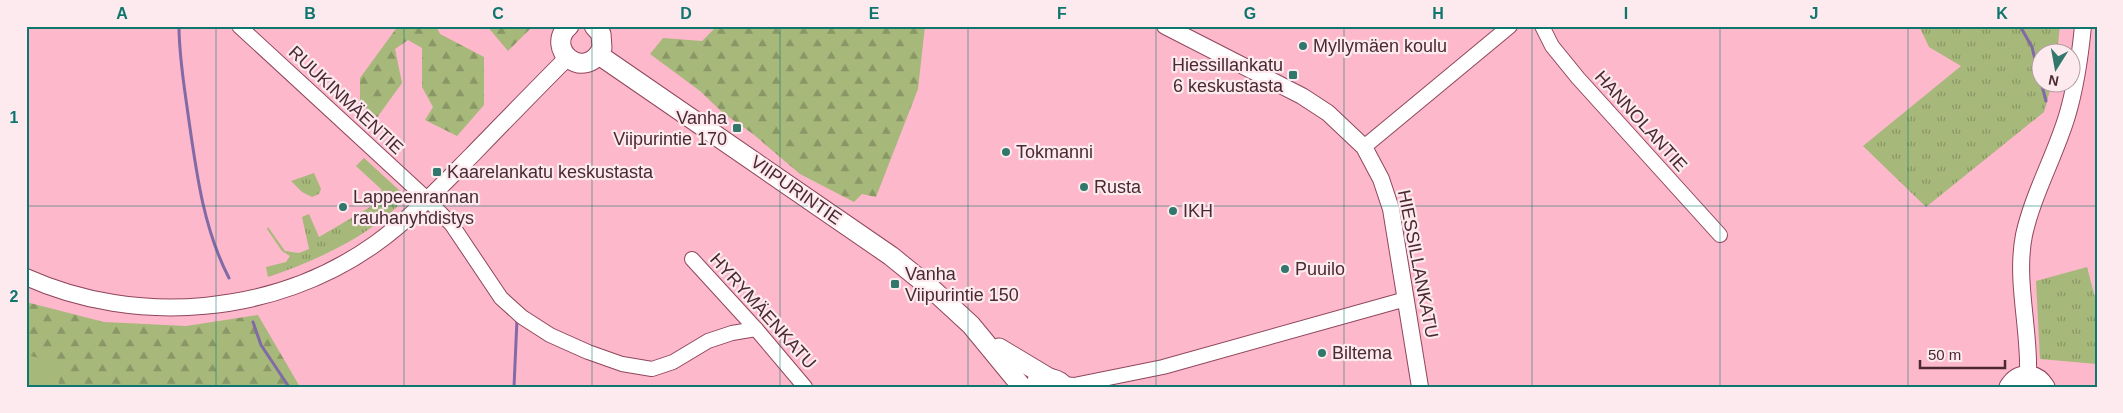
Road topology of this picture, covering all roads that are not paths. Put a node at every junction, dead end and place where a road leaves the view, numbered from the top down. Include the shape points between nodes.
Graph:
1 (239, 26) edge
2 (1165, 26) edge
3 (1510, 26) edge
4 (1542, 26) edge
5 (2083, 26) edge
6 (596, 27) edge
7 (563, 28) edge
8 (599, 55) junction
9 (567, 58) junction
10 (1364, 147) junction
11 (428, 200) junction
12 (1720, 235) dead end
13 (692, 259) dead end
14 (26, 277) edge
15 (1406, 299) junction
16 (756, 328) junction
17 (983, 337) junction
18 (1162, 367) junction
19 (2028, 376) junction
20 (1059, 383) edge
21 (805, 387) edge
22 (1022, 387) edge
23 (1030, 387) edge
24 (1109, 387) edge
25 (1420, 387) edge
26 (2008, 387) edge
27 (2045, 387) edge

1 - 11 street, RUUKINMÄENTIE
2 - 10 street, HIESSILLANKATU via 1302,96 1328,112
3 - 10 street
4 - 12 street, HANNOLANTIE via 1552,46 1578,78
5 - 19 street via 2078,75 2024,235 2020,272 2028,342
6 - 8 main road via 603,41
7 - 9 main road via 561,45
8 - 9 main road via 580,64
8 - 17 main road, VIIPURINTIE via 890,256 933,290
9 - 11 street
10 - 15 street, HIESSILLANKATU via 1387,195
11 - 14 street via 375,244 343,264 310,280 228,303 185,307 124,306 65,293
11 - 16 street, RUUKINMÄENTIE via 452,225 501,298 522,317 550,335 588,352 622,364 652,369 673,362 708,341
13 - 16 street, HYRYMÄENKATU
15 - 18 street
15 - 25 street, HIESSILLANKATU
16 - 21 street, HYRYMÄENKATU
17 - 20 main road, VIIPURINTIE
17 - 22 main road, VIIPURINTIE
18 - 20 street via 1074,386
18 - 24 street
19 - 26 main road via 2016,378
19 - 27 main road via 2040,380
20 - 23 main road via 1040,380

